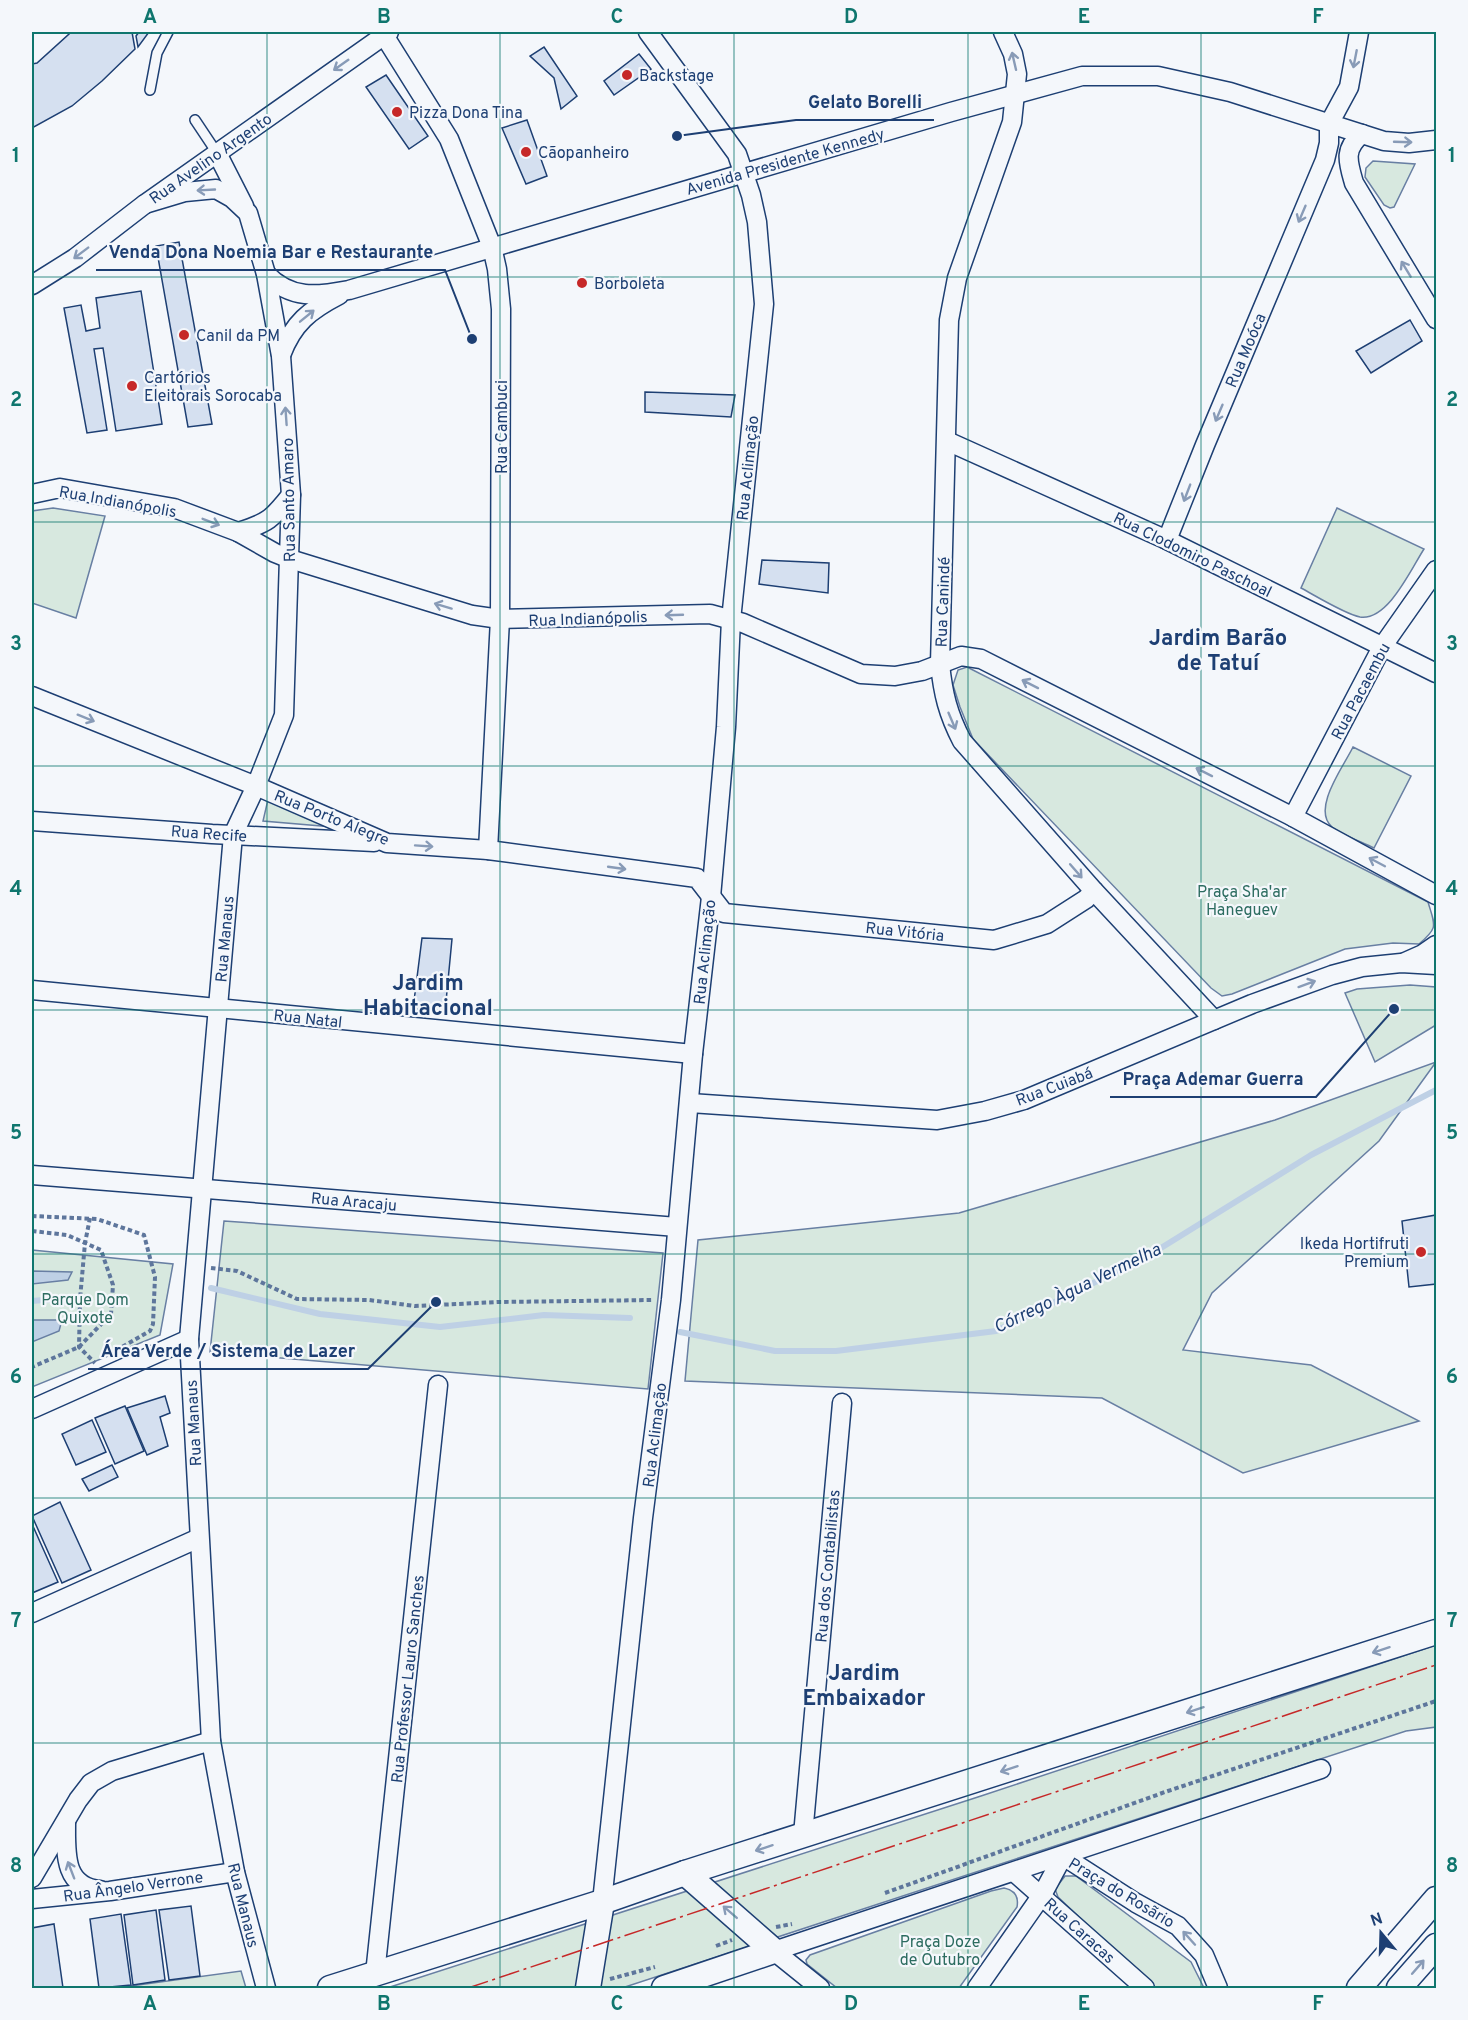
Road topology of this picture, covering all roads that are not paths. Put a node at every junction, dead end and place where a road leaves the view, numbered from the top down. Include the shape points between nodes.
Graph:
1 (168, 32) edge
2 (648, 32) edge
3 (1003, 32) edge
4 (1359, 32) edge
5 (385, 33) edge
6 (1349, 87) junction
7 (150, 90) dead end
8 (1016, 93) junction
9 (1305, 117) junction
10 (195, 120) dead end
11 (1329, 124) junction
12 (1357, 133) junction
13 (1437, 140) edge
14 (217, 153) junction
15 (1325, 160) junction
16 (744, 173) junction
17 (1318, 178) junction
18 (1354, 183) junction
19 (145, 204) junction
20 (248, 213) junction
21 (492, 247) junction
22 (266, 274) junction
23 (32, 285) edge
24 (349, 290) junction
25 (1437, 320) edge
26 (281, 356) junction
27 (947, 441) junction
28 (32, 494) edge
29 (291, 495) junction
30 (238, 532) junction
31 (1167, 540) junction
32 (290, 559) junction
33 (1437, 570) edge
34 (500, 619) junction
35 (731, 620) junction
36 (1382, 647) junction
37 (940, 664) junction
38 (1437, 673) edge
39 (32, 696) edge
40 (256, 786) junction
41 (1293, 817) junction
42 (32, 820) edge
43 (233, 835) junction
44 (387, 843) junction
45 (488, 850) junction
46 (1094, 891) junction
47 (1434, 895) edge
48 (711, 897) junction
49 (1437, 945) edge
50 (1401, 963) junction
51 (1437, 965) edge
52 (32, 990) edge
53 (218, 1009) junction
54 (1214, 1020) junction
55 (693, 1054) junction
56 (690, 1103) junction
57 (32, 1175) edge
58 (202, 1188) junction
59 (677, 1227) junction
60 (189, 1339) junction
61 (438, 1384) dead end
62 (842, 1403) dead end
63 (32, 1409) edge
64 (199, 1538) junction
65 (32, 1613) edge
66 (1437, 1632) edge
67 (212, 1741) junction
68 (1321, 1769) dead end
69 (66, 1821) junction
70 (803, 1835) junction
71 (1108, 1841) junction
72 (1063, 1856) junction
73 (235, 1872) junction
74 (1014, 1872) junction
75 (685, 1873) junction
76 (1089, 1875) junction
77 (32, 1878) edge
78 (110, 1892) junction
79 (1041, 1895) junction
80 (32, 1899) edge
81 (1437, 1899) edge
82 (602, 1902) junction
83 (1437, 1946) edge
84 (774, 1951) junction
85 (375, 1974) junction
86 (661, 1978) edge
87 (588, 1986) edge
88 (266, 1989) edge
89 (330, 1989) edge
90 (820, 1989) edge
91 (977, 1989) edge
92 (1145, 1989) edge
93 (1218, 1989) edge
94 (1359, 1989) edge
95 (1399, 1989) edge

1 - 7 lane via 157,52
2 - 16 street, Rua Aclimação via 737,154
8 -> 3 street, Rua Canindé via 1013,54
4 -> 6 street, Rua Moóca
5 -> 14 street, Rua Avelino Argento
5 - 21 street, Rua Cambuci via 449,139
6 - 11 street, Rua Moóca
6 - 12 street, Rua Moóca
8 - 9 street, Avenida Presidente Kennedy via 1082,76 1158,76 1230,92
8 - 16 street, Avenida Presidente Kennedy
8 - 27 street, Rua Canindé via 1012,122 957,278 949,320
9 - 11 street, Avenida Presidente Kennedy
9 - 15 street via 1322,137
10 - 14 lane
11 - 12 street, Avenida Presidente Kennedy
11 - 15 street, Rua Moóca
12 -> 13 street, Avenida Presidente Kennedy via 1384,141
12 - 18 street via 1348,162
14 - 19 street, Rua Avelino Argento
14 - 20 street, Rua Santo Amaro
15 - 17 street, Rua Moóca
16 - 21 street, Avenida Presidente Kennedy
16 - 35 street, Rua Aclimação via 757,222 764,304
17 - 18 street via 1336,175
17 -> 31 street, Rua Moóca
25 -> 18 street
20 -> 19 street via 216,189 185,192
19 -> 23 street, Rua Avelino Argento via 75,258
20 - 22 street, Rua Santo Amaro
21 - 24 street, Avenida Presidente Kennedy
21 - 34 street, Rua Cambuci via 501,309
22 - 24 street, Avenida Presidente Kennedy via 286,291 308,295
22 - 26 street, Rua Santo Amaro
26 -> 24 street, Avenida Presidente Kennedy via 296,325
29 -> 26 street, Rua Santo Amaro
27 - 31 street, Rua Clodomiro Paschoal
27 - 37 street, Rua Canindé
28 -> 30 street, Rua Indianópolis via 60,488 174,508
29 - 30 street via 274,517
29 - 32 street, Rua Santo Amaro
30 - 32 street, Rua Indianópolis
31 - 36 street, Rua Clodomiro Paschoal
34 -> 32 street, Rua Indianópolis via 472,615
32 - 40 street, Rua Santo Amaro via 284,714
33 - 36 street, Rua Pacaembu
35 -> 34 street, Rua Indianópolis via 710,614
34 - 45 street, Rua Cambuci
35 - 37 street, Rua Indianópolis via 861,674 895,676
35 - 48 street, Rua Aclimação
36 - 38 street, Rua Clodomiro Paschoal
36 - 41 street, Rua Pacaembu
41 -> 37 street, Rua Indianópolis via 981,659 961,656
37 -> 46 street, Rua Canindé via 943,695 962,741
39 -> 40 street, Rua Porto Alegre
40 - 43 street, Rua Manaus
40 - 44 street, Rua Porto Alegre
47 -> 41 street, Rua Indianópolis
42 - 43 street, Rua Recife
43 - 44 street, Rua Recife
43 - 53 street, Rua Manaus
44 -> 45 street, Rua Porto Alegre
45 -> 48 street, Rua Porto Alegre via 697,878
46 - 48 street, Rua Vitória via 1047,924 994,940 724,913
46 - 54 street, Rua Canindé
48 - 55 street, Rua Aclimação
49 - 50 street, Rua Cuiabá
50 - 51 street, Rua Cuiabá
54 -> 50 street, Rua Cuiabá via 1332,975
52 - 53 street, Rua Natal
53 - 55 street, Rua Natal
53 - 58 street, Rua Manaus
54 - 56 street, Rua Cuiabá via 1024,1100 937,1120
55 - 56 street, Rua Aclimação
56 - 59 street, Rua Aclimação
57 - 58 street, Rua Aracaju
58 - 59 street, Rua Aracaju
58 - 60 street, Rua Manaus
59 - 82 street, Rua Aclimação
60 - 63 street via 88,1374
60 - 64 street, Rua Manaus
61 - 85 street, Rua Professor Lauro Sanches
62 - 70 street, Rua dos Contabilistas
64 - 65 street
64 - 67 street, Rua Manaus
66 -> 70 street
67 - 69 street via 112,1770 91,1783
67 - 73 street, Rua Manaus
68 - 71 street
69 - 77 street
78 -> 69 street via 89,1889 75,1879 68,1866
70 -> 75 street
71 - 72 street
71 - 76 street via 1098,1850
72 - 74 street
72 - 76 street, Praça do Rosãrio
72 - 79 street
73 - 78 street, Rua Ângelo Verrone
73 - 88 street, Rua Manaus
74 - 79 street, Rua Caracas
74 - 84 street
75 - 82 street
84 -> 75 street
93 -> 76 street, Praça do Rosãrio via 1204,1955 1178,1926
78 - 80 street, Rua Ângelo Verrone
79 - 91 street
79 - 92 street, Rua Caracas
81 - 94 street
82 - 85 street
82 - 87 street
95 -> 83 street
84 - 86 street
84 - 90 street
85 - 89 street

